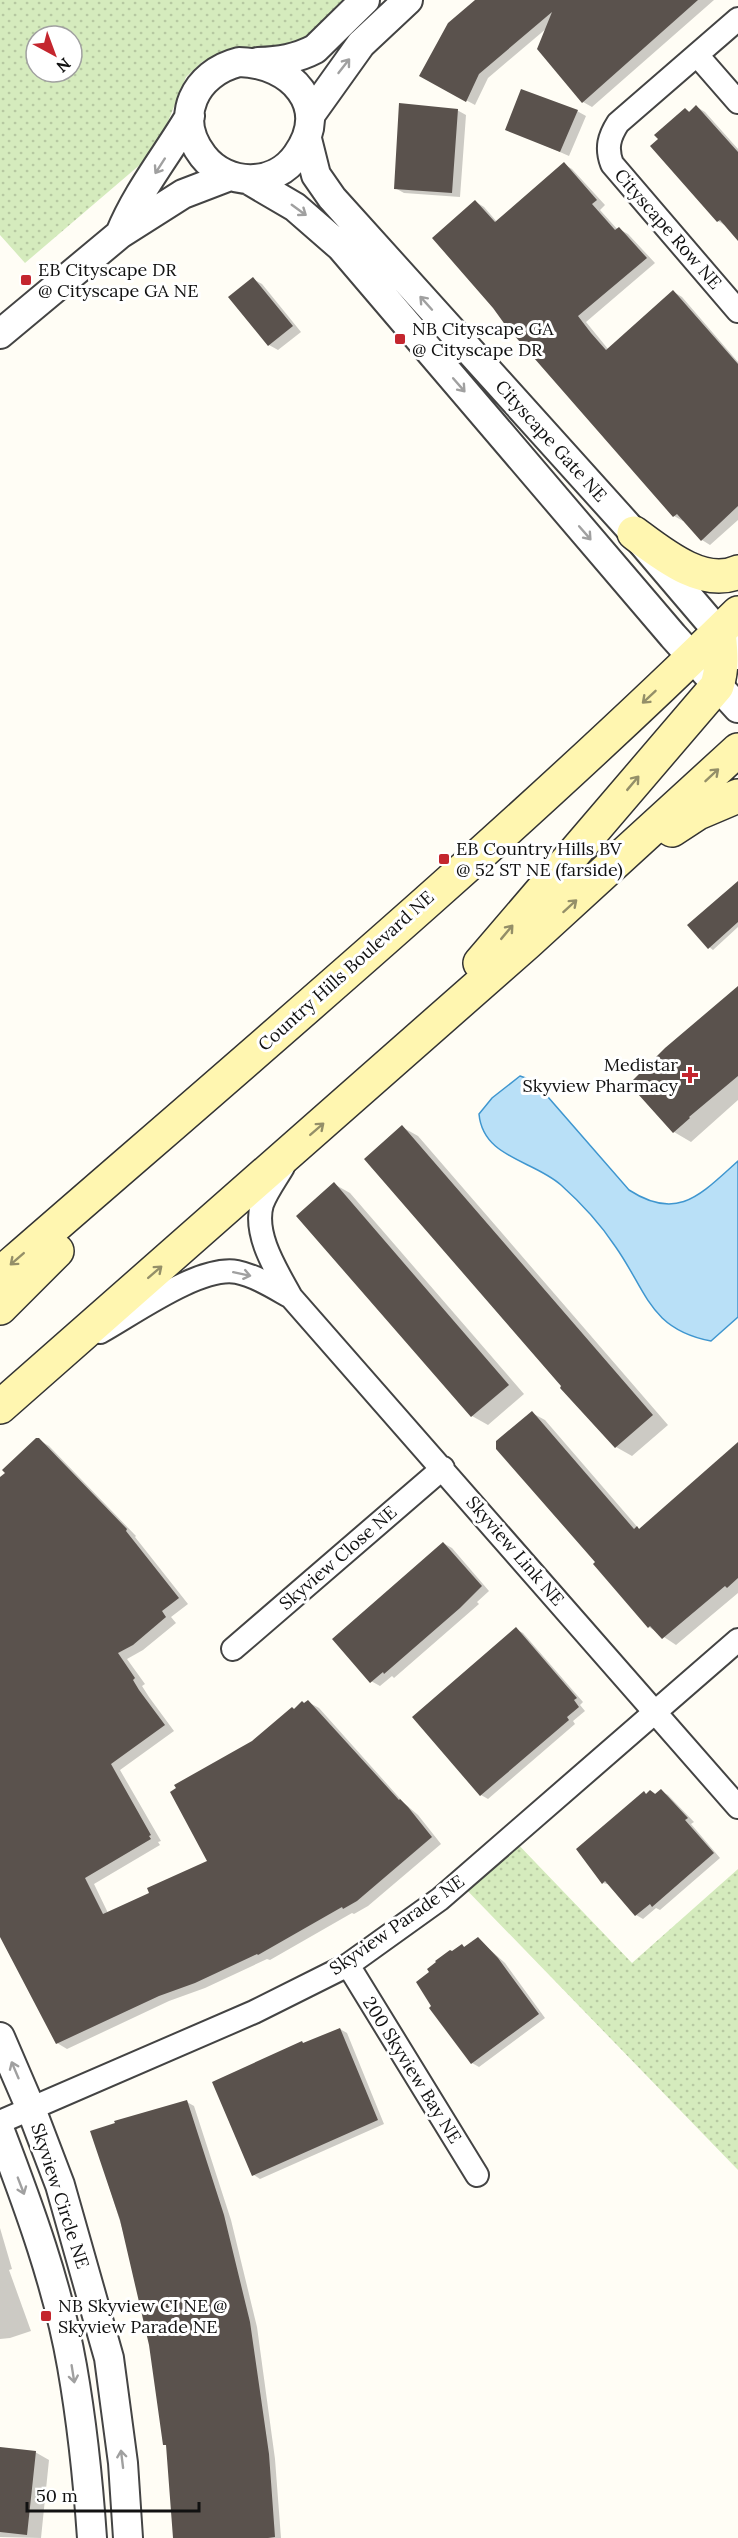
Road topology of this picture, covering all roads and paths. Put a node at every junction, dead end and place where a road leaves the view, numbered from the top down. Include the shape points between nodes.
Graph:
1 (365, 0) edge
2 (408, 0) edge
3 (738, 19) edge
4 (697, 55) junction
5 (258, 62) junction
6 (738, 102) edge
7 (190, 116) junction
8 (309, 126) junction
9 (240, 178) junction
10 (120, 234) junction
11 (738, 310) edge
12 (0, 334) edge
13 (634, 533) junction
14 (738, 572) edge
15 (732, 633) edge
16 (692, 658) junction
17 (728, 697) edge
18 (738, 750) edge
19 (738, 796) edge
20 (608, 872) junction
21 (401, 1056) junction
22 (228, 1076) junction
23 (293, 1150) junction
24 (0, 1274) edge
25 (291, 1297) junction
26 (0, 1308) edge
27 (58, 1357) junction
28 (0, 1407) edge
29 (443, 1468) junction
30 (738, 1640) edge
31 (233, 1649) dead end
32 (655, 1713) junction
33 (738, 1807) edge
34 (348, 1965) junction
35 (0, 2037) edge
36 (31, 2109) junction
37 (0, 2122) edge
38 (0, 2131) edge
39 (477, 2175) dead end
40 (92, 2538) edge
41 (128, 2538) edge

1 - 5 street via 315,49 280,61
8 -> 2 street via 361,44
3 - 4 street, Cityscape Row NE
4 - 6 street
4 - 11 street, Cityscape Row NE via 618,123 608,143 608,154 612,164
5 - 7 street via 223,66 209,76 190,103
5 - 8 street via 288,76 305,99
7 - 9 street via 192,132 204,158
7 -> 10 street via 132,205
8 - 9 street via 297,156 277,174
13 -> 8 street, Cityscape Gate NE via 332,198 316,175
9 - 10 street via 183,194
9 -> 16 street, Cityscape Gate NE via 295,207 341,247
10 - 12 street
13 - 14 main road via 678,565 717,577
13 - 15 street, Cityscape Gate NE
15 - 16 main road, Country Hills Boulevard NE
15 - 17 main road via 722,655 721,671
16 - 17 street, Cityscape Gate NE
16 -> 22 main road, Country Hills Boulevard NE
21 -> 17 main road
20 -> 18 main road
19 - 20 main road via 698,813
21 -> 20 main road
23 -> 21 main road
22 -> 24 main road, Country Hills Boulevard NE
22 - 26 main road
23 - 25 street, Skyview Link NE via 262,1206 260,1226 268,1253
27 -> 23 main road
27 -> 25 street, Skyview Link NE via 189,1281 215,1272 235,1271 253,1276
25 - 29 street, Skyview Link NE
27 - 28 main road
29 - 31 street, Skyview Close NE
29 - 32 street, Skyview Link NE
30 - 32 street, Skyview Parade NE
32 - 33 street, Skyview Link NE
32 - 34 street, Skyview Parade NE via 440,1899
34 - 36 street, Skyview Parade NE via 254,2012
34 - 39 street, 200 Skyview Bay NE
36 -> 35 street, Skyview Circle NE
36 - 37 street, Skyview Parade NE
41 -> 36 street, Skyview Circle NE via 109,2358 60,2185
38 -> 40 street, Skyview Circle NE via 27,2202 72,2364 87,2466

